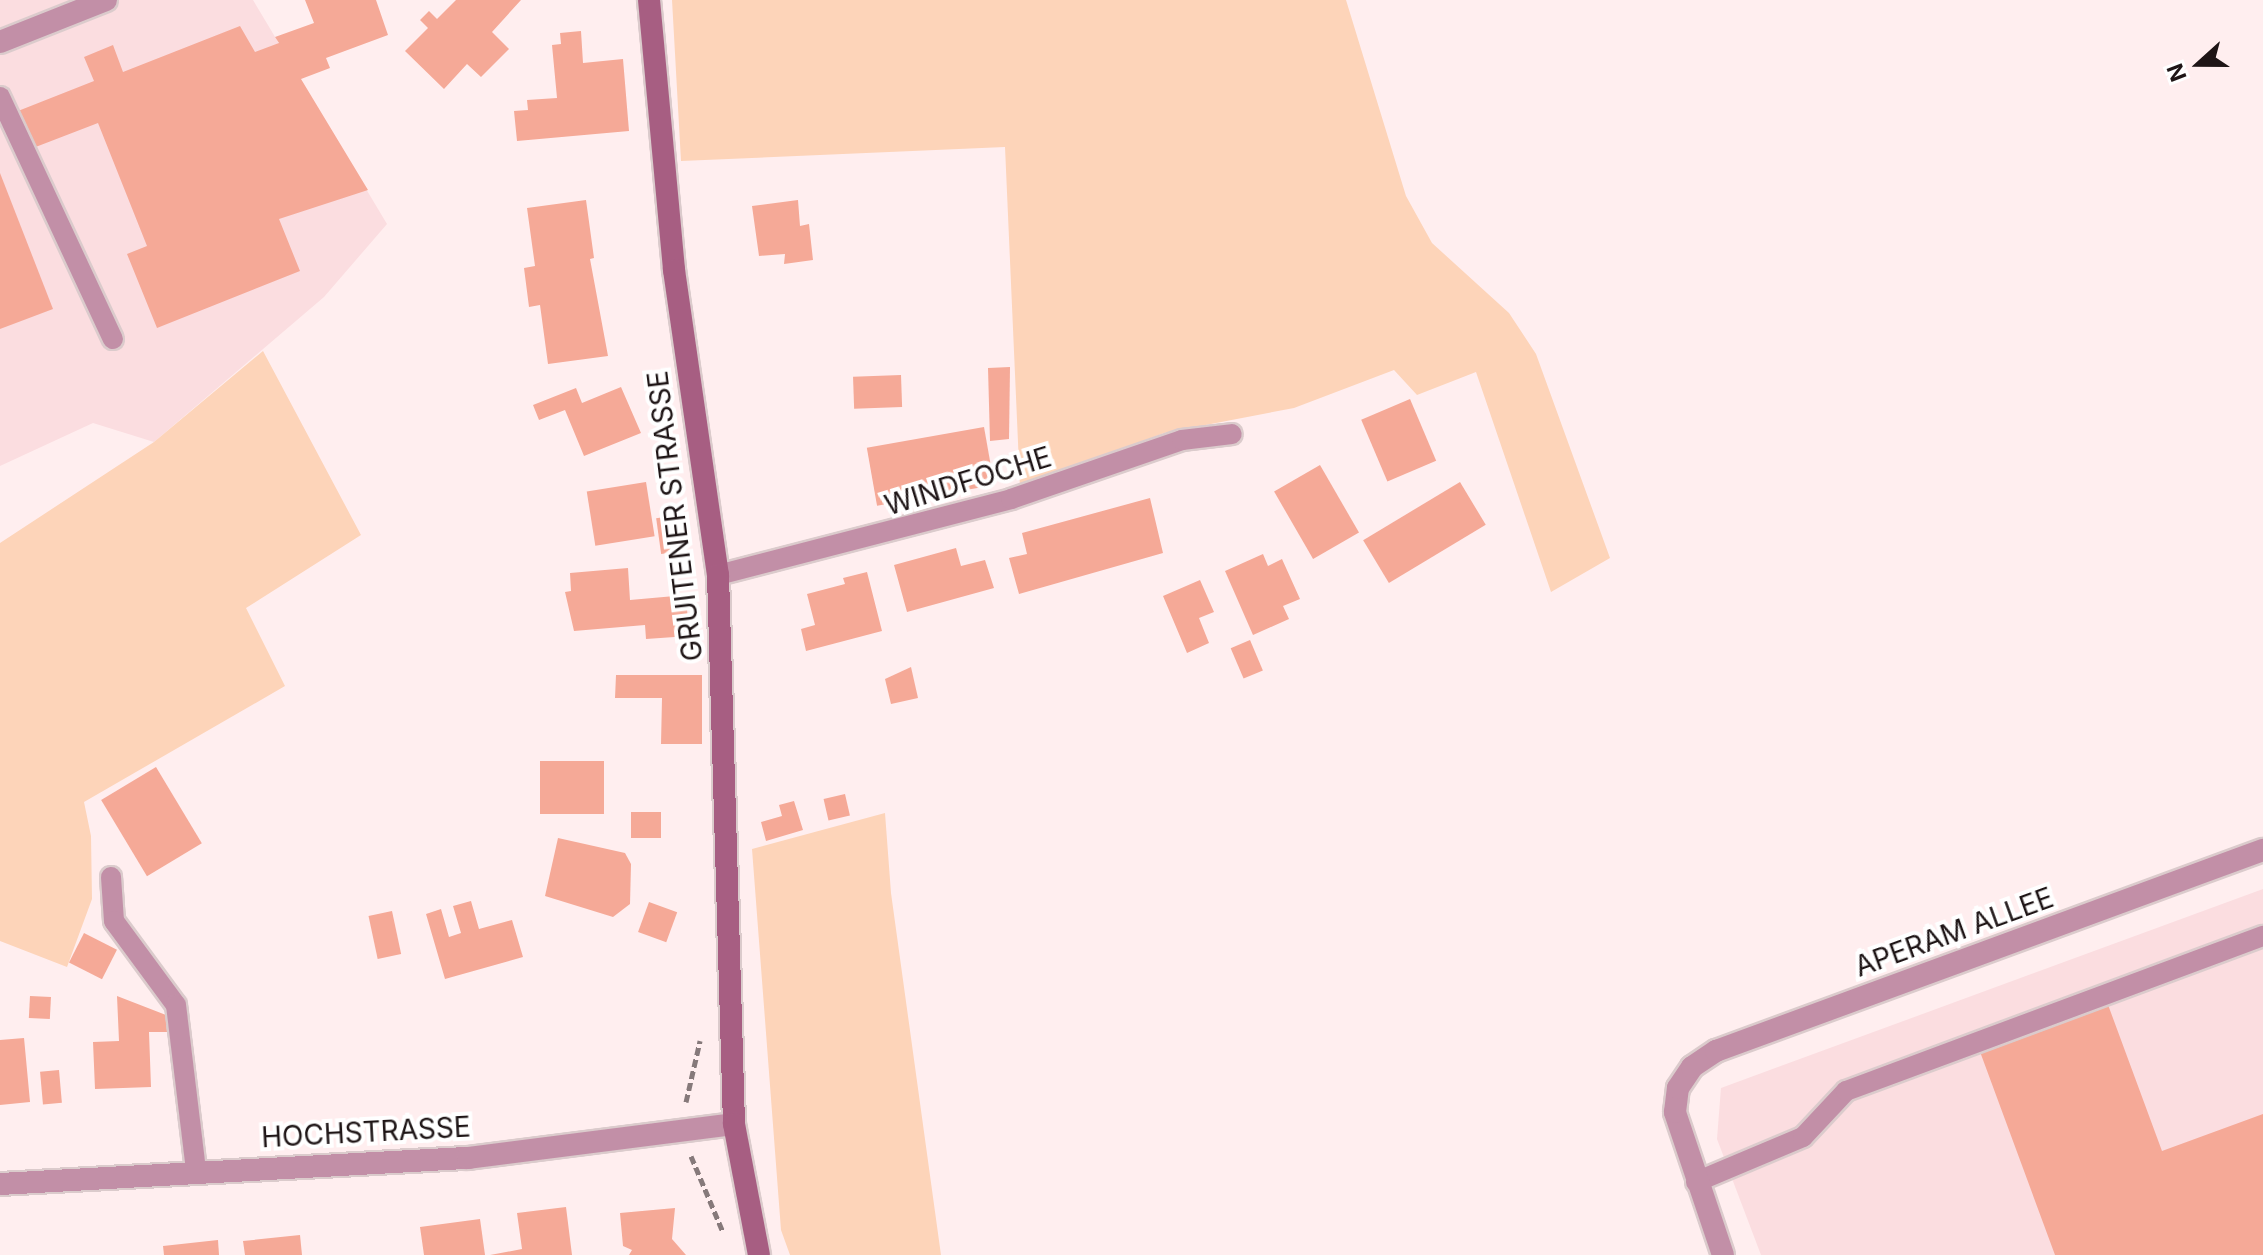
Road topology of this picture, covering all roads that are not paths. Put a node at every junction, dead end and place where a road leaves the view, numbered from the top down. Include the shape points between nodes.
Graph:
1 (106, 0) edge
2 (649, 0) edge
3 (0, 42) edge
4 (0, 97) edge
5 (113, 339) dead end
6 (1232, 434) dead end
7 (718, 575) junction
8 (2263, 850) edge
9 (111, 877) dead end
10 (2263, 936) edge
11 (734, 1124) junction
12 (196, 1171) junction
13 (1696, 1182) junction
14 (0, 1184) edge
15 (759, 1255) edge
16 (1723, 1255) edge

1 - 3 street
2 - 7 main road, GRUITENER STRASSE via 674,270
4 - 5 lane
6 - 7 lane, WINDFOCHE via 1182,440 1011,499
7 - 11 main road, GRUITENER STRASSE
8 - 13 street, APERAM ALLEE via 1716,1051 1692,1067 1678,1088 1675,1112
9 - 12 lane via 114,921 176,1005
10 - 13 lane via 1846,1091 1803,1137
11 - 12 street, HOCHSTRASSE via 468,1158
11 - 15 main road, GRUITENER STRASSE
12 - 14 street, HOCHSTRASSE
13 - 16 street

